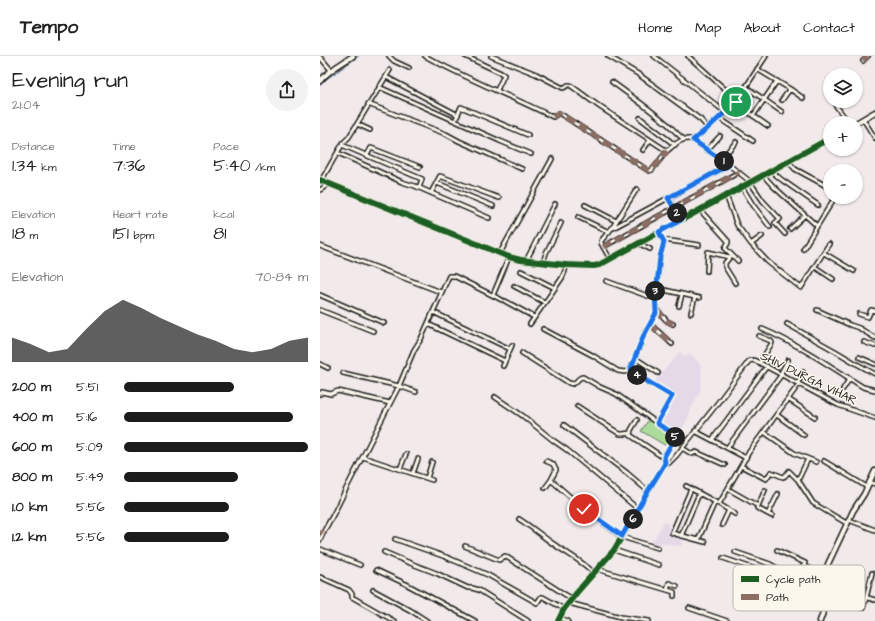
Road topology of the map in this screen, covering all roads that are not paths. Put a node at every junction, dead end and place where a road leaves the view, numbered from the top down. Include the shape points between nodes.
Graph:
1 (343, 56) edge
2 (353, 56) edge
3 (389, 56) edge
4 (425, 56) edge
5 (465, 56) edge
6 (491, 56) edge
7 (608, 56) edge
8 (654, 56) edge
9 (688, 56) edge
10 (766, 56) edge
11 (868, 56) edge
12 (320, 57) edge
13 (346, 60) junction
14 (863, 60) dead end
15 (409, 68) dead end
16 (757, 69) junction
17 (331, 70) junction
18 (390, 70) dead end
19 (386, 77) junction
20 (320, 81) edge
21 (777, 81) junction
22 (612, 82) dead end
23 (379, 87) junction
24 (746, 87) junction
25 (790, 88) junction
26 (497, 90) junction
27 (803, 98) dead end
28 (764, 100) junction
29 (782, 100) dead end
30 (736, 101) junction
31 (368, 104) junction
32 (838, 108) edge
33 (724, 112) junction
34 (782, 112) dead end
35 (875, 112) edge
36 (458, 115) junction
37 (753, 116) junction
38 (844, 116) edge
39 (640, 118) dead end
40 (719, 118) junction
41 (863, 119) joint
42 (455, 121) junction
43 (357, 124) junction
44 (768, 126) dead end
45 (708, 128) junction
46 (370, 130) dead end
47 (528, 135) dead end
48 (720, 136) dead end
49 (875, 138) edge
50 (684, 139) junction
51 (650, 140) junction
52 (693, 140) junction
53 (753, 141) dead end
54 (736, 142) dead end
55 (823, 142) edge
56 (342, 145) junction
57 (675, 145) junction
58 (643, 150) dead end
59 (707, 150) junction
60 (667, 151) junction
61 (338, 153) junction
62 (531, 154) dead end
63 (367, 155) junction
64 (552, 159) dead end
65 (721, 159) junction
66 (788, 161) junction
67 (729, 165) junction
68 (420, 167) dead end
69 (522, 169) dead end
70 (771, 171) junction
71 (739, 172) junction
72 (763, 175) junction
73 (321, 180) edge
74 (751, 182) junction
75 (437, 183) junction
76 (329, 184) junction
77 (823, 184) edge
78 (742, 187) junction
79 (419, 188) junction
80 (637, 189) dead end
81 (320, 190) edge
82 (431, 193) junction
83 (726, 195) junction
84 (499, 198) dead end
85 (668, 198) junction
86 (555, 204) dead end
87 (831, 204) edge
88 (584, 205) dead end
89 (818, 205) dead end
90 (493, 206) dead end
91 (674, 208) junction
92 (700, 210) junction
93 (805, 214) junction
94 (578, 217) dead end
95 (489, 218) dead end
96 (681, 220) junction
97 (616, 222) junction
98 (561, 223) dead end
99 (817, 226) junction
100 (770, 227) dead end
101 (790, 229) dead end
102 (610, 231) junction
103 (659, 232) junction
104 (785, 234) dead end
105 (762, 236) dead end
106 (664, 240) junction
107 (638, 243) junction
108 (751, 244) junction
109 (829, 244) dead end
110 (699, 245) dead end
111 (320, 246) edge
112 (603, 247) junction
113 (650, 249) dead end
114 (803, 249) dead end
115 (500, 253) junction
116 (824, 253) junction
117 (730, 256) junction
118 (509, 258) junction
119 (610, 259) junction
120 (526, 261) junction
121 (738, 261) dead end
122 (543, 263) junction
123 (566, 266) junction
124 (815, 267) junction
125 (521, 271) dead end
126 (707, 271) dead end
127 (854, 271) dead end
128 (833, 279) dead end
129 (606, 281) dead end
130 (735, 283) dead end
131 (514, 286) dead end
132 (555, 288) junction
133 (656, 288) junction
134 (441, 292) junction
135 (682, 294) junction
136 (320, 295) edge
137 (493, 295) junction
138 (656, 299) junction
139 (544, 302) junction
140 (679, 306) dead end
141 (656, 309) junction
142 (320, 310) edge
143 (817, 310) dead end
144 (875, 311) edge
145 (433, 312) junction
146 (691, 313) dead end
147 (859, 314) dead end
148 (534, 317) junction
149 (384, 323) dead end
150 (428, 324) junction
151 (530, 324) dead end
152 (650, 324) junction
153 (674, 324) dead end
154 (787, 324) dead end
155 (543, 329) dead end
156 (762, 329) dead end
157 (374, 331) dead end
158 (759, 336) dead end
159 (875, 338) edge
160 (864, 342) dead end
161 (672, 344) dead end
162 (512, 345) dead end
163 (875, 346) edge
164 (510, 349) junction
165 (522, 353) dead end
166 (859, 357) dead end
167 (635, 358) junction
168 (788, 360) dead end
169 (505, 361) junction
170 (760, 362) junction
171 (320, 364) edge
172 (875, 364) edge
173 (503, 366) dead end
174 (767, 366) junction
175 (328, 368) dead end
176 (631, 370) junction
177 (803, 372) dead end
178 (344, 373) dead end
179 (658, 373) dead end
180 (781, 374) junction
181 (875, 374) edge
182 (850, 378) junction
183 (799, 383) junction
184 (400, 386) junction
185 (843, 390) dead end
186 (875, 390) edge
187 (416, 392) dead end
188 (320, 394) edge
189 (495, 397) dead end
190 (788, 399) junction
191 (390, 403) junction
192 (577, 406) dead end
193 (777, 415) junction
194 (815, 417) dead end
195 (875, 418) edge
196 (637, 420) dead end
197 (657, 423) junction
198 (564, 425) dead end
199 (695, 431) junction
200 (764, 432) junction
201 (630, 433) junction
202 (804, 435) dead end
203 (712, 440) junction
204 (682, 448) junction
205 (727, 448) junction
206 (406, 454) dead end
207 (363, 457) junction
208 (664, 458) junction
209 (746, 458) junction
210 (418, 459) dead end
211 (808, 459) junction
212 (546, 461) dead end
213 (824, 461) dead end
214 (432, 462) dead end
215 (816, 462) dead end
216 (664, 465) junction
217 (725, 465) dead end
218 (741, 466) junction
219 (400, 469) junction
220 (875, 471) edge
221 (413, 473) junction
222 (427, 478) junction
223 (432, 480) dead end
224 (551, 480) junction
225 (798, 480) junction
226 (869, 482) junction
227 (875, 484) edge
228 (686, 486) dead end
229 (867, 487) junction
230 (545, 488) dead end
231 (728, 489) junction
232 (691, 490) junction
233 (765, 490) dead end
234 (648, 491) junction
235 (699, 494) junction
236 (778, 494) dead end
237 (715, 502) junction
238 (720, 504) junction
239 (758, 506) junction
240 (638, 509) junction
241 (729, 510) junction
242 (735, 514) dead end
243 (768, 514) junction
244 (772, 516) dead end
245 (519, 519) dead end
246 (848, 522) junction
247 (722, 525) dead end
248 (875, 530) edge
249 (321, 532) edge
250 (681, 536) junction
251 (622, 537) junction
252 (395, 539) dead end
253 (320, 540) edge
254 (698, 540) junction
255 (705, 542) dead end
256 (465, 546) dead end
257 (658, 548) dead end
258 (320, 549) edge
259 (614, 550) junction
260 (776, 550) dead end
261 (384, 552) dead end
262 (735, 552) dead end
263 (723, 558) dead end
264 (360, 565) dead end
265 (659, 565) dead end
266 (743, 565) edge
267 (772, 565) edge
268 (804, 565) edge
269 (828, 565) edge
270 (597, 569) junction
271 (376, 570) dead end
272 (594, 573) junction
273 (872, 573) dead end
274 (320, 577) edge
275 (677, 586) dead end
276 (666, 589) junction
277 (373, 590) dead end
278 (674, 596) dead end
279 (866, 598) junction
280 (572, 599) junction
281 (875, 600) edge
282 (865, 601) edge
283 (569, 603) junction
284 (689, 608) dead end
285 (564, 609) junction
286 (823, 611) edge
287 (559, 620) edge
288 (394, 621) edge
289 (427, 621) edge
290 (475, 621) edge
291 (528, 621) edge
292 (568, 621) edge
293 (649, 621) edge
294 (727, 621) edge
295 (820, 621) edge

1 - 13 street
2 - 13 street
3 - 15 street
4 - 26 street via 462,76
5 - 26 street via 504,75
6 - 51 street via 563,88 570,85
7 - 45 street via 638,74 701,120
8 - 33 street
9 - 30 street
10 - 16 street
11 - 14 street
12 - 17 street
13 - 17 street
16 - 21 street
16 - 24 street
17 - 20 street
18 - 19 street
19 - 23 street
19 - 36 street
21 - 25 street
21 - 28 street
22 - 50 street
23 - 31 street
23 - 42 street
24 - 28 street
24 - 30 street
25 - 27 street
25 - 29 street
26 - 60 street via 553,117 559,113 649,170 652,170
28 - 34 street
28 - 37 street
30 - 33 street
30 - 37 street
31 - 43 street
31 - 69 street via 446,134
32 - 38 street
33 - 40 street
35 - 41 street
36 - 42 street
36 - 47 street via 461,107
37 - 44 street
39 - 57 street
40 - 45 street
40 - 53 street
41 - 49 street
42 - 62 street
43 - 46 street
43 - 56 street
45 - 52 street
48 - 59 street
50 - 52 street
50 - 57 street
51 - 58 street
51 - 60 street
52 - 59 street
54 - 65 street
55 - 66 street
56 - 61 street
56 - 63 street
57 - 60 street
59 - 65 street
61 - 73 street
61 - 79 street
63 - 68 street via 371,148
63 - 79 street via 422,179
64 - 115 street
65 - 67 street
66 - 70 street
66 - 77 street via 795,169
67 - 71 street
67 - 85 street
70 - 72 street
70 - 89 street
71 - 74 street
71 - 91 street
72 - 74 street
72 - 93 street
73 - 76 street
74 - 78 street
74 - 104 street via 763,201 780,219 775,223
75 - 82 street
75 - 84 street via 440,176
75 - 90 street
76 - 81 street
76 - 115 street
78 - 83 street
78 - 100 street
79 - 82 street
80 - 97 street
82 - 95 street
83 - 92 street
83 - 108 street via 737,225
85 - 91 street
85 - 102 street
86 - 120 street
87 - 99 street
88 - 97 street
91 - 96 street
91 - 112 street
92 - 96 street
92 - 117 street via 728,241 725,248
93 - 99 street
93 - 101 street
94 - 102 street
96 - 103 street
97 - 102 street
98 - 122 street
99 - 114 street
102 - 112 street via 601,241
103 - 106 street
103 - 107 street
105 - 108 street
106 - 110 street
106 - 133 street
107 - 113 street
107 - 119 street
108 - 124 street via 768,262 801,288
109 - 116 street
111 - 134 street
112 - 119 street
115 - 118 street
116 - 124 street
116 - 127 street
117 - 121 street
117 - 126 street via 708,252
117 - 130 street via 725,267
118 - 120 street
118 - 137 street
119 - 123 street via 599,266
120 - 122 street
122 - 123 street
123 - 132 street
124 - 128 street
125 - 132 street
129 - 138 street
131 - 139 street
132 - 139 street
133 - 135 street
133 - 138 street
134 - 137 street via 449,276 452,276
134 - 145 street
135 - 140 street
135 - 146 street via 697,297
136 - 149 street
137 - 148 street
138 - 141 street
139 - 148 street
141 - 152 street
141 - 153 street via 667,322
142 - 157 street
143 - 159 street via 859,328
144 - 147 street via 871,310 868,317
145 - 150 street
145 - 164 street
148 - 151 street
150 - 169 street
150 - 184 street via 414,350
152 - 161 street
152 - 167 street
154 - 181 street
155 - 176 street via 618,371
156 - 182 street via 781,337
158 - 170 street via 772,343
160 - 163 street
162 - 164 street
164 - 169 street
165 - 197 street via 569,383 573,384 583,377 616,394
166 - 172 street
167 - 176 street
167 - 179 street
168 - 180 street
169 - 173 street
170 - 174 street, SHIV DURGA VIHAR
170 - 199 street, SHIV DURGA VIHAR via 749,361
171 - 175 street
174 - 180 street, SHIV DURGA VIHAR
174 - 203 street
176 - 197 street via 672,396
177 - 183 street
178 - 184 street
180 - 183 street, SHIV DURGA VIHAR
180 - 205 street
182 - 185 street
182 - 186 street via 864,387
183 - 190 street
183 - 195 street, SHIV DURGA VIHAR via 838,405
184 - 187 street
184 - 191 street
188 - 191 street via 338,391
189 - 240 street via 567,450
190 - 193 street
190 - 194 street
191 - 207 street
192 - 201 street via 620,434
193 - 200 street
193 - 202 street
196 - 201 street
197 - 208 street via 675,435
198 - 234 street
199 - 203 street
199 - 204 street, SHIV DURGA VIHAR
200 - 209 street
200 - 211 street via 794,453
201 - 208 street
203 - 205 street
204 - 216 street, SHIV DURGA VIHAR
204 - 217 street
205 - 209 street
206 - 219 street
207 - 219 street
207 - 249 street via 333,515
208 - 216 street
209 - 218 street
210 - 221 street
211 - 215 street
211 - 225 street
212 - 224 street via 556,470
213 - 229 street
214 - 222 street
216 - 234 street, SHIV DURGA VIHAR
218 - 225 street via 766,479 771,472 785,476 789,471
218 - 231 street
219 - 221 street
220 - 226 street
221 - 222 street
222 - 223 street
224 - 230 street
224 - 251 street
225 - 246 street via 813,503
226 - 227 street
226 - 229 street
228 - 232 street
229 - 246 street
231 - 238 street
231 - 239 street
232 - 235 street
232 - 250 street via 672,534
233 - 239 street
234 - 240 street, SHIV DURGA VIHAR
235 - 237 street
235 - 250 street
236 - 243 street
237 - 238 street
237 - 254 street
238 - 241 street
239 - 243 street via 757,508
240 - 251 street, SHIV DURGA VIHAR
241 - 242 street
241 - 247 street
243 - 244 street
245 - 272 street
246 - 248 street
246 - 269 street
249 - 253 street
250 - 254 street
251 - 257 street
251 - 259 street, SHIV DURGA VIHAR
252 - 285 street via 488,575 537,603 543,597
254 - 255 street
256 - 280 street via 498,560 504,556
258 - 264 street
259 - 265 street
259 - 270 street, SHIV DURGA VIHAR
260 - 268 street via 805,563
261 - 291 street via 468,588 479,590
262 - 267 street
263 - 266 street
270 - 272 street, SHIV DURGA VIHAR
270 - 276 street
271 - 290 street
272 - 280 street, SHIV DURGA VIHAR
273 - 279 street
274 - 288 street via 349,590 352,596
275 - 276 street via 669,583
276 - 278 street via 674,592
277 - 289 street
279 - 281 street
279 - 282 street
280 - 283 street, SHIV DURGA VIHAR
283 - 285 street, SHIV DURGA VIHAR
283 - 293 street via 621,617
284 - 294 street
285 - 287 street, SHIV DURGA VIHAR
286 - 295 street
287 - 292 street

